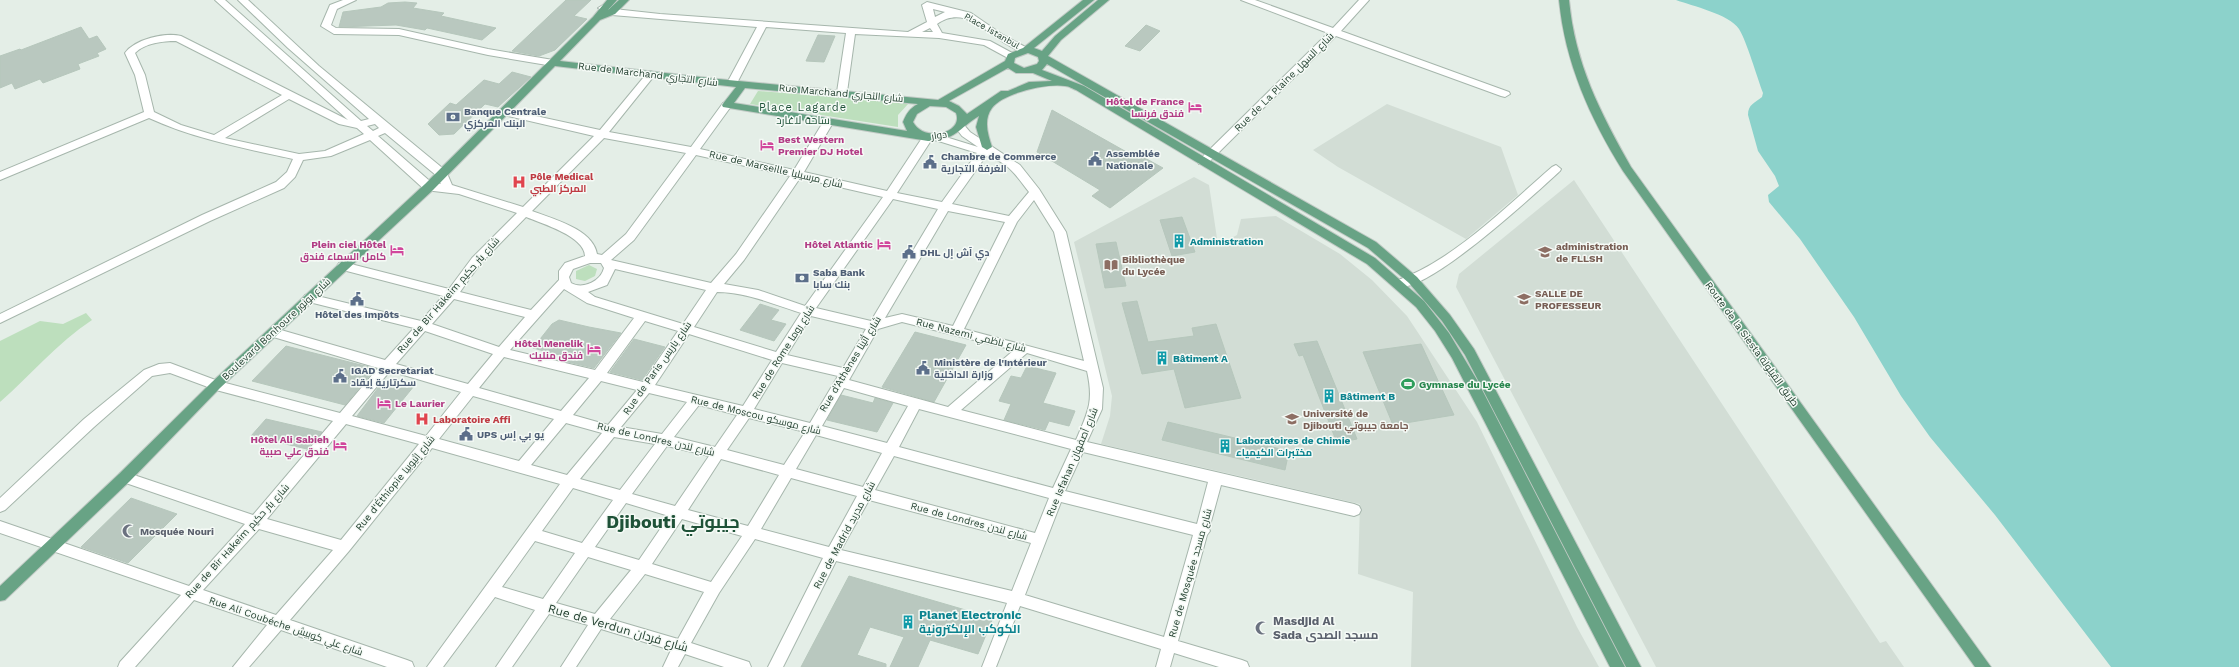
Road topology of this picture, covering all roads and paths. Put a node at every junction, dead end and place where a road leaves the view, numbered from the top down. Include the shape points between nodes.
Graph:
1 (220, 0) edge
2 (243, 0) edge
3 (351, 0) edge
4 (612, 0) edge
5 (624, 0) edge
6 (918, 0) edge
7 (1090, 0) edge
8 (1104, 0) edge
9 (1246, 0) edge
10 (1364, 0) edge
11 (1564, 0) edge
12 (1266, 3) edge
13 (927, 5) junction
14 (608, 10) junction
15 (963, 13) junction
16 (932, 23) junction
17 (763, 24) junction
18 (851, 30) junction
19 (1335, 32) junction
20 (910, 35) junction
21 (939, 36) junction
22 (1001, 37) junction
23 (987, 43) junction
24 (1026, 50) junction
25 (1043, 57) junction
26 (1010, 59) junction
27 (553, 63) junction
28 (1030, 71) junction
29 (651, 74) junction
30 (732, 83) junction
31 (743, 84) junction
32 (1080, 88) junction
33 (842, 92) junction
34 (290, 94) junction
35 (1505, 94) dead end
36 (999, 98) junction
37 (939, 103) junction
38 (727, 105) junction
39 (987, 107) junction
40 (503, 112) junction
41 (149, 114) junction
42 (376, 121) junction
43 (829, 121) junction
44 (961, 124) junction
45 (362, 125) junction
46 (386, 129) junction
47 (602, 134) junction
48 (372, 135) junction
49 (928, 137) junction
50 (215, 139) junction
51 (694, 150) junction
52 (989, 152) junction
53 (299, 157) junction
54 (1207, 158) junction
55 (1556, 169) dead end
56 (442, 174) junction
57 (796, 174) junction
58 (0, 176) edge
59 (429, 187) junction
60 (448, 188) junction
61 (1035, 192) junction
62 (890, 195) junction
63 (945, 206) junction
64 (524, 212) junction
65 (1012, 220) junction
66 (590, 252) junction
67 (606, 261) junction
68 (343, 266) junction
69 (1413, 280) junction
70 (564, 281) junction
71 (1399, 284) junction
72 (714, 288) junction
73 (575, 289) junction
74 (452, 294) junction
75 (309, 298) junction
76 (808, 311) junction
77 (532, 315) junction
78 (642, 316) junction
79 (0, 319) edge
80 (423, 326) junction
81 (873, 326) junction
82 (685, 329) junction
83 (956, 331) junction
84 (274, 333) junction
85 (1025, 348) junction
86 (501, 352) junction
87 (778, 357) junction
88 (388, 365) junction
89 (1093, 368) junction
90 (598, 376) junction
91 (842, 377) junction
92 (216, 385) junction
93 (646, 388) junction
94 (469, 390) junction
95 (696, 400) junction
96 (916, 404) junction
97 (745, 413) junction
98 (949, 413) junction
99 (564, 417) junction
100 (344, 418) junction
101 (811, 428) junction
102 (612, 430) junction
103 (664, 440) junction
104 (428, 442) junction
105 (1080, 447) junction
106 (890, 449) junction
107 (718, 453) junction
108 (522, 467) junction
109 (786, 472) junction
110 (125, 477) junction
111 (1216, 479) junction
112 (570, 481) junction
113 (866, 492) junction
114 (1057, 495) junction
115 (623, 496) junction
116 (0, 506) edge
117 (1354, 510) dead end
118 (679, 513) junction
119 (256, 522) junction
120 (0, 527) edge
121 (1203, 531) junction
122 (752, 532) junction
123 (532, 534) junction
124 (1040, 540) junction
125 (53, 545) junction
126 (344, 547) junction
127 (585, 552) junction
128 (832, 554) junction
129 (641, 569) junction
130 (714, 589) junction
131 (492, 590) junction
132 (192, 592) junction
133 (0, 595) edge
134 (1015, 598) junction
135 (546, 608) junction
136 (598, 622) junction
137 (277, 623) junction
138 (1170, 645) junction
139 (683, 646) junction
140 (125, 667) edge
141 (240, 667) edge
142 (407, 667) edge
143 (434, 667) edge
144 (503, 667) edge
145 (568, 667) edge
146 (670, 667) edge
147 (744, 667) edge
148 (775, 667) edge
149 (989, 667) edge
150 (1163, 667) edge
151 (1242, 667) edge
152 (1618, 667) edge
153 (1634, 667) edge
154 (1984, 667) edge

1 - 45 street
2 - 42 street via 281,39
3 - 27 street via 333,7 326,26 334,31 399,32
4 - 14 main road
5 - 14 main road
6 - 13 street
7 - 24 main road
8 - 25 main road via 1058,38
9 - 12 street
10 - 19 street, Rue de La Plaine شارع السهل
11 - 154 main road, Route de la Siesta طريق القيلولة via 1566,29 1591,106 1627,169
12 - 19 street
13 - 15 street
13 - 16 street
14 - 17 street, Place Istanbul
14 - 27 main road, Boulevard Bonhoure شارع بونور
15 - 16 street, Place Istanbul via 947,13
15 - 22 street, Place Istanbul via 981,22
16 - 20 street, Place Istanbul
16 - 21 street
17 - 18 street, Place Istanbul
17 - 30 street
18 - 20 street, Place Istanbul
18 - 33 street
19 - 35 street
19 - 54 street, Rue de La Plaine شارع السهل
20 - 21 street, Place Istanbul
21 - 23 street, Place Istanbul
22 - 23 street via 996,43
22 - 24 street, Place Istanbul
23 - 26 street, Place Istanbul
24 - 25 main road via 1037,52
24 - 26 main road
25 - 28 main road via 1041,66
25 - 54 main road
26 - 28 main road via 1015,69
26 - 37 main road
27 - 29 main road, Rue de Marchand شارع التجاري
27 - 40 main road, Boulevard Bonhoure شارع بونور
28 - 32 main road
28 - 36 main road
29 - 30 main road, Rue de Marchand شارع التجاري
29 - 47 street, Rue de Bir Hakeim شارع بئر حكيم
30 - 31 main road, Rue de Marchand شارع التجاري
31 - 33 main road, Rue Marchand شارع التجاري
31 - 38 main road
32 - 36 main road via 1062,83 1041,83
32 - 54 main road
33 - 37 main road, Rue Marchand شارع التجاري
34 - 41 street via 185,41 170,38 138,46 130,52 140,75
34 - 45 street via 343,122
34 - 50 street
36 - 39 main road, دوار
37 - 44 main road via 954,106 962,115
37 - 49 main road, دوار via 921,106 909,116 909,127
38 - 43 main road
38 - 51 street
39 - 44 main road, دوار
39 - 52 main road via 981,127
40 - 47 street, Rue de Marseille شارع مرسيليا
40 - 56 main road, Boulevard Bonhoure شارع بونور
41 - 50 street via 177,127
41 - 58 street
42 - 45 street
42 - 46 street
43 - 49 main road
43 - 57 street, Rue de Paris شارع باريس
44 - 49 main road, دوار via 950,134
44 - 52 street via 966,134
45 - 48 street
46 - 48 street
46 - 56 street
47 - 51 street, Rue de Marseille شارع مرسيليا
47 - 64 street, Rue de Bir Hakeim شارع بئر حكيم
48 - 53 street via 327,154
48 - 59 street
49 - 52 street
49 - 62 street, Rue de Rome شارع روما
50 - 53 street
51 - 57 street, Rue de Marseille شارع مرسيليا
51 - 67 street via 630,237
52 - 61 street, Rue Isfahan شارع أصفهان via 1016,167
52 - 63 street, Rue d'Athènes شارع أثينا
53 - 79 street via 291,174 280,185 206,218
54 - 69 main road via 1372,244
54 - 71 main road via 1371,261
55 - 69 street via 1489,227 1432,270
56 - 59 main road, Boulevard Bonhoure شارع بونور
56 - 60 street
57 - 62 street, Rue de Marseille شارع مرسيليا
57 - 72 street, Rue de Paris شارع باريس via 740,257
59 - 60 street
59 - 68 main road, Boulevard Bonhoure شارع بونور
60 - 64 street
61 - 65 street
61 - 89 street, Rue Isfahan شارع أصفهان via 1060,232
62 - 63 street, Rue de Marseille شارع مرسيليا
62 - 76 street, Rue de Rome شارع روما
63 - 65 street, Rue de Marseille شارع مرسيليا
63 - 81 street, Rue d'Athènes شارع أثينا
64 - 66 street via 570,231 584,241
64 - 74 street, Rue de Bir Hakeim شارع بئر حكيم via 476,261
65 - 83 street
66 - 67 street
66 - 70 street via 569,267 565,272
67 - 72 street
67 - 73 street via 609,272 602,282 589,288
68 - 74 street
68 - 75 main road, Boulevard Bonhoure شارع بونور
69 - 71 street
69 - 153 main road via 1446,318 1470,352
70 - 73 street via 566,285
70 - 77 street, Rue d'Éthiopie شارع إثيوبيا
71 - 152 main road via 1426,311 1458,356
72 - 76 street via 731,288 758,294
72 - 82 street, Rue de Paris شارع باريس
73 - 78 street via 591,300
74 - 77 street
74 - 80 street, Rue de Bir Hakeim شارع بئر حكيم
75 - 80 street, Rue de Moscou شارع موسكو
75 - 84 main road, Boulevard Bonhoure شارع بونور
76 - 81 street
76 - 87 street, Rue de Rome شارع روما
77 - 86 street, Rue d'Éthiopie شارع إثيوبيا
78 - 82 street
78 - 90 street
80 - 86 street, Rue de Moscou شارع موسكو
80 - 88 street, Rue de Bir Hakeim شارع بئر حكيم
81 - 83 street, Rue Nazemi شارع ناظمي via 902,318
81 - 91 street, Rue d'Athènes شارع أثينا
82 - 87 street
82 - 93 street, Rue de Paris شارع باريس
83 - 85 street, Rue Nazemi شارع ناظمي
84 - 88 street, Rue de Londres شارع لندن
84 - 92 main road, Boulevard Bonhoure شارع بونور
85 - 89 street, Rue Nazemi شارع ناظمي
85 - 98 street
86 - 90 street, Rue de Moscou شارع موسكو
86 - 94 street, Rue d'Éthiopie شارع إثيوبيا
87 - 91 street
87 - 97 street, Rue de Rome شارع روما
88 - 94 street, Rue de Londres شارع لندن
88 - 100 street, Rue de Bir Hakeim شارع بئر حكيم
89 - 105 street, Rue Isfahan شارع أصفهان via 1097,388 1096,409
90 - 93 street, Rue de Moscou شارع موسكو
90 - 99 street
91 - 96 street
91 - 101 street, Rue d'Athènes شارع أثينا
92 - 100 street
92 - 110 main road, Boulevard Bonhoure شارع بونور
92 - 116 street via 170,368 148,373 89,423
93 - 95 street, Rue de Moscou شارع موسكو
93 - 102 street, Rue de Paris شارع باريس
94 - 99 street, Rue de Londres شارع لندن
94 - 104 street, Rue d'Éthiopie شارع إثيوبيا
95 - 97 street, Rue de Moscou شارع موسكو
95 - 103 street
96 - 98 street
96 - 106 street, Rue de Madrid شارع مدريد
97 - 101 street, Rue de Moscou شارع موسكو
97 - 107 street, Rue de Rome شارع روما
98 - 105 street
99 - 102 street, Rue de Londres شارع لندن
99 - 108 street
100 - 104 street
100 - 119 street, Rue de Bir Hakeim شارع بئر حكيم
101 - 106 street, Rue de Moscou شارع موسكو
101 - 109 street, Rue d'Athènes شارع أثينا
102 - 103 street, Rue de Londres شارع لندن
102 - 112 street, Rue de Paris شارع باريس
103 - 107 street, Rue de Londres شارع لندن
103 - 115 street
104 - 108 street
104 - 126 street, Rue d'Éthiopie شارع إثيوبيا
105 - 111 street
105 - 114 street, Rue Isfahan شارع أصفهان
106 - 113 street, Rue de Madrid شارع مدريد
106 - 114 street, Rue de Moscou شارع موسكو
107 - 109 street, Rue de Londres شارع لندن
107 - 118 street, Rue de Rome شارع روما
108 - 112 street
109 - 113 street, Rue de Londres شارع لندن
109 - 122 street, Rue d'Athènes شارع أثينا
110 - 119 street
110 - 125 main road, Boulevard Bonhoure شارع بونور
111 - 117 street
111 - 121 street, Rue de Mosquée شارع مسجد
112 - 115 street
112 - 123 street, Rue de Paris شارع باريس
113 - 124 street, Rue de Londres شارع لندن
113 - 128 street, Rue de Madrid شارع مدريد
114 - 121 street, Rue de Moscou شارع موسكو
114 - 124 street, Rue Isfahan شارع أصفهان
115 - 118 street
115 - 127 street
118 - 122 street
118 - 129 street, Rue de Rome شارع روما
119 - 126 street
119 - 132 street, Rue de Bir Hakeim شارع بئر حكيم
120 - 125 street, Rue Ali Coubéche شارع علي كوبيش
121 - 138 street, Rue de Mosquée شارع مسجد
122 - 128 street
122 - 130 street, Rue d'Athènes شارع أثينا
123 - 127 street
123 - 131 street, Rue de Paris شارع باريس
124 - 134 street, Rue Isfahan شارع أصفهان
125 - 132 street, Rue Ali Coubéche شارع علي كوبيش
125 - 133 main road, Boulevard Bonhoure شارع بونور
126 - 137 street, Rue d'Éthiopie شارع إثيوبيا
127 - 129 street
127 - 135 street
128 - 134 street
128 - 148 street, Rue de Madrid شارع مدريد
129 - 130 street
129 - 136 street, Rue de Rome شارع روما
130 - 139 street, Rue d'Athènes شارع أثينا
131 - 135 street, Rue de Verdun شارع فردان
131 - 143 street, Rue de Paris شارع باريس
132 - 137 street, Rue Ali Coubéche شارع علي كوبيش
132 - 140 street, Rue de Bir Hakeim شارع بئر حكيم
134 - 138 street
134 - 149 street, Rue Isfahan شارع أصفهان
135 - 136 street, Rue de Verdun شارع فردان
135 - 144 street
136 - 139 street, Rue de Verdun شارع فردان
136 - 145 street, Rue de Rome شارع روما
137 - 141 street, Rue d'Éthiopie شارع إثيوبيا
137 - 142 street, Rue Ali Coubéche شارع علي كوبيش
138 - 150 street, Rue de Mosquée شارع مسجد
138 - 151 street
139 - 146 street, Rue d'Athènes شارع أثينا
139 - 147 street, Rue de Verdun شارع فردان

